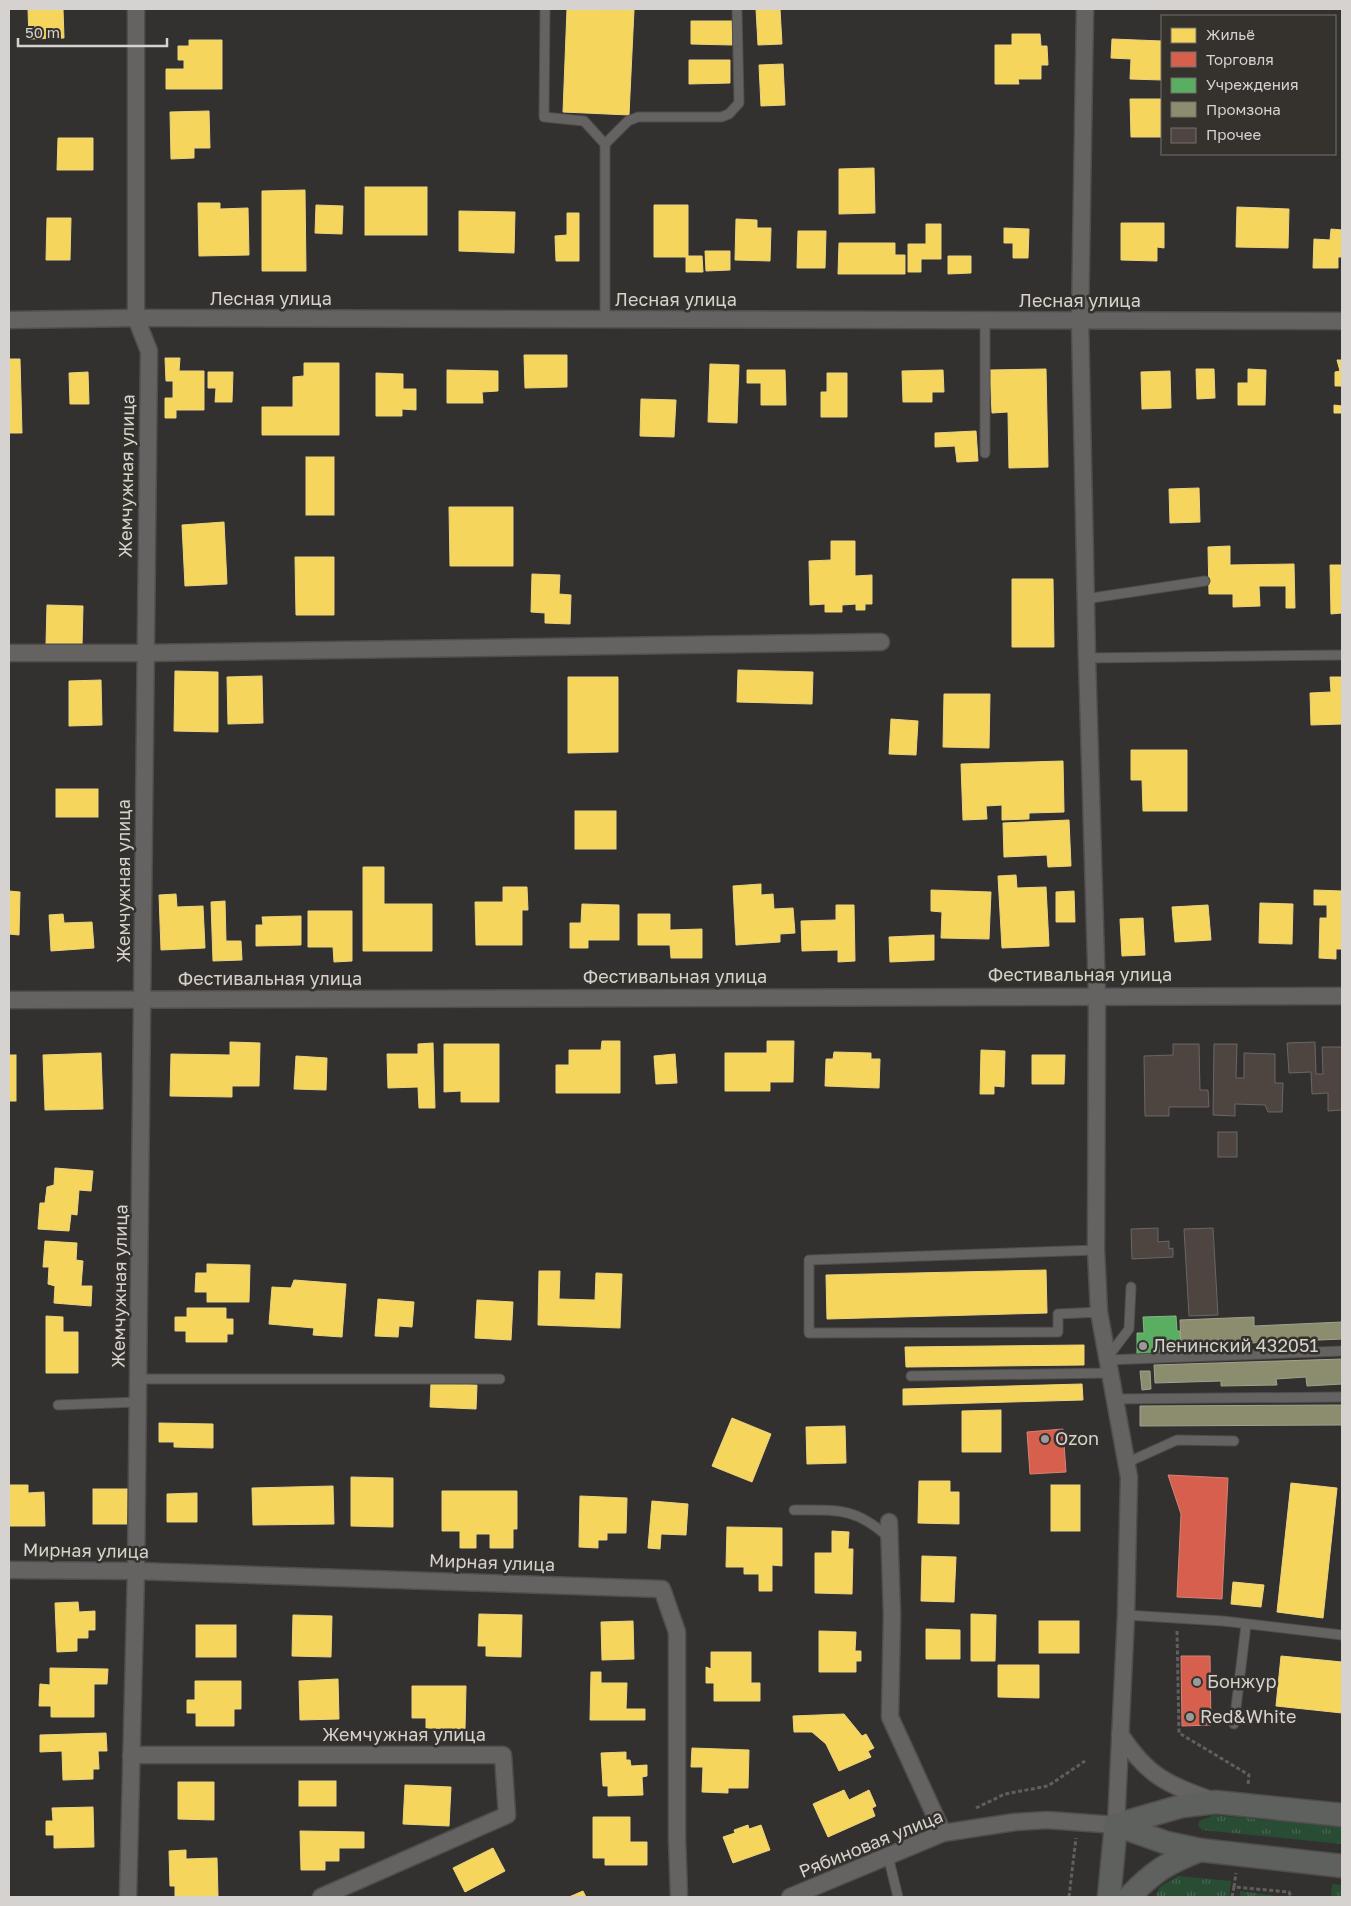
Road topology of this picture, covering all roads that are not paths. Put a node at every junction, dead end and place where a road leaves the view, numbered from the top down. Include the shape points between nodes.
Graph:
1 (136, 9) edge
2 (545, 9) edge
3 (737, 9) edge
4 (1085, 9) edge
5 (605, 144) junction
6 (136, 318) junction
7 (9, 320) edge
8 (605, 320) junction
9 (1080, 320) junction
10 (985, 321) junction
11 (1342, 321) edge
12 (985, 453) dead end
13 (1205, 581) dead end
14 (1085, 599) junction
15 (881, 642) dead end
16 (9, 653) edge
17 (145, 653) junction
18 (1342, 655) edge
19 (1086, 658) junction
20 (1097, 995) junction
21 (1342, 996) edge
22 (143, 999) junction
23 (9, 1000) edge
24 (1096, 1250) junction
25 (1130, 1288) dead end
26 (1098, 1312) junction
27 (1342, 1351) edge
28 (1107, 1367) junction
29 (911, 1376) dead end
30 (138, 1379) junction
31 (500, 1379) dead end
32 (1342, 1397) edge
33 (1113, 1399) junction
34 (138, 1402) junction
35 (58, 1405) dead end
36 (1234, 1441) dead end
37 (1126, 1463) junction
38 (794, 1510) dead end
39 (888, 1529) joint
40 (9, 1570) edge
41 (136, 1571) junction
42 (1126, 1615) junction
43 (1246, 1625) junction
44 (1342, 1635) edge
45 (1234, 1724) dead end
46 (1120, 1734) junction
47 (131, 1755) junction
48 (1216, 1802) junction
49 (1342, 1815) edge
50 (1116, 1825) junction
51 (943, 1833) junction
52 (1200, 1850) junction
53 (888, 1856) junction
54 (1342, 1866) edge
55 (128, 1897) edge
56 (321, 1897) edge
57 (680, 1897) edge
58 (790, 1897) edge
59 (898, 1897) edge
60 (1109, 1897) edge
61 (1129, 1897) edge

1 - 6 street, Жемчужная улица
2 - 5 lane via 544,117 584,120
3 - 5 lane via 739,103 735,108 721,116 638,117 628,121
4 - 9 street
5 - 8 lane
6 - 7 street, Лесная улица
6 - 8 street, Лесная улица
6 - 17 street, Жемчужная улица via 149,351
8 - 10 street, Лесная улица
9 - 10 street, Лесная улица
9 - 11 street, Лесная улица
9 - 14 street
10 - 12 lane
13 - 14 lane
14 - 19 street
15 - 17 street
16 - 17 street
17 - 22 street, Жемчужная улица
18 - 19 lane
19 - 20 street
20 - 21 street, Фестивальная улица
20 - 22 street, Фестивальная улица
20 - 24 street
22 - 23 street, Фестивальная улица
22 - 30 street, Жемчужная улица
24 - 26 street
24 - 26 lane via 809,1260 810,1333 1058,1332 1058,1314
25 - 28 lane via 1128,1329
26 - 28 street
27 - 28 lane
28 - 29 lane
28 - 33 street
30 - 31 lane
30 - 34 street, Жемчужная улица
32 - 33 lane
33 - 37 street
34 - 35 lane
34 - 41 street, Жемчужная улица
36 - 37 lane via 1177,1440
37 - 42 street
38 - 39 lane via 842,1510
39 - 51 street via 892,1615 890,1717
40 - 41 street, Мирная улица
41 - 47 street, Жемчужная улица
41 - 57 street, Мирная улица via 662,1589 678,1632 677,1837
42 - 43 lane
42 - 46 street
43 - 44 lane
43 - 45 lane
46 - 48 street via 1135,1757 1151,1773 1173,1786
46 - 50 street
47 - 55 street, Жемчужная улица
47 - 56 street, Жемчужная улица via 503,1755 507,1815
48 - 49 main road
48 - 50 main road via 1182,1806
50 - 51 street, Рябиновая улица via 1078,1821 1015,1822
50 - 52 main road via 1167,1843
50 - 60 main road
51 - 53 street, Рябиновая улица
52 - 54 main road
52 - 61 main road via 1169,1862 1148,1877
53 - 58 street, Рябиновая улица
53 - 59 lane

